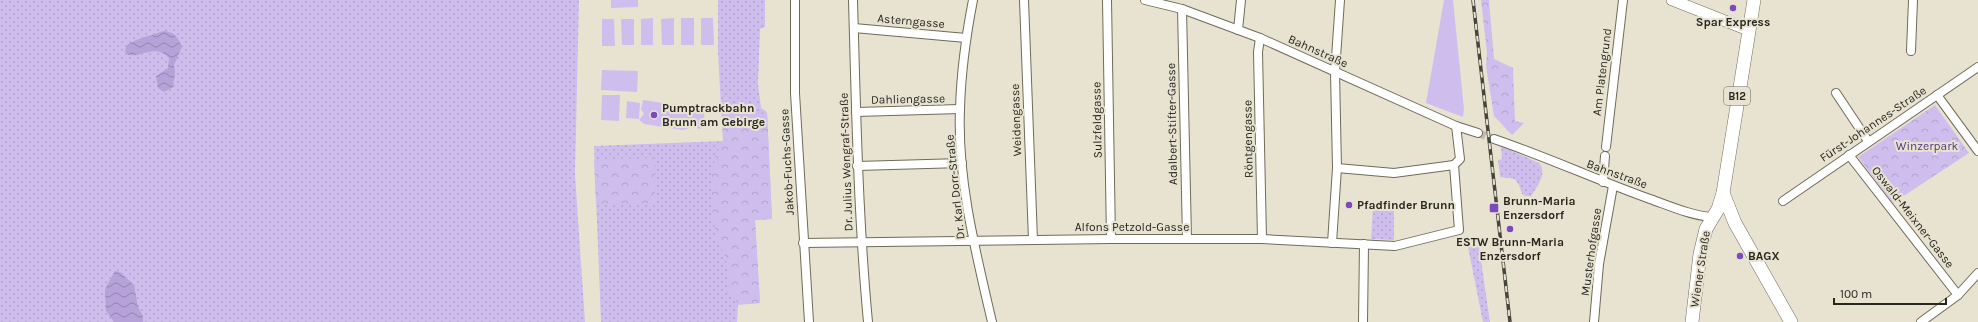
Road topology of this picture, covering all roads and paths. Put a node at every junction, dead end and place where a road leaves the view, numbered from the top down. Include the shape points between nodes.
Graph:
1 (795, 0) edge
2 (853, 0) edge
3 (973, 0) edge
4 (1024, 0) edge
5 (1107, 0) edge
6 (1145, 0) edge
7 (1241, 0) edge
8 (1340, 0) edge
9 (1623, 0) edge
10 (1672, 0) edge
11 (1754, 0) edge
12 (1913, 0) edge
13 (1182, 9) junction
14 (854, 28) junction
15 (1238, 30) junction
16 (1748, 30) junction
17 (966, 38) junction
18 (1260, 38) junction
19 (1911, 51) dead end
20 (1978, 67) edge
21 (1335, 72) junction
22 (1836, 94) dead end
23 (1937, 96) junction
24 (960, 109) junction
25 (856, 112) junction
26 (1456, 126) junction
27 (1478, 134) tunnel mouth
28 (1494, 139) tunnel mouth
29 (1868, 141) junction
30 (1606, 147) dead end
31 (1978, 151) edge
32 (1849, 155) junction
33 (1605, 156) dead end
34 (962, 164) junction
35 (1454, 165) junction
36 (857, 166) junction
37 (1337, 168) junction
38 (1602, 182) junction
39 (1613, 186) junction
40 (1723, 193) junction
41 (1783, 202) dead end
42 (1711, 217) junction
43 (1735, 223) junction
44 (1111, 239) junction
45 (1187, 239) junction
46 (1262, 239) junction
47 (1032, 240) junction
48 (973, 241) junction
49 (861, 242) junction
50 (803, 243) junction
51 (1332, 243) junction
52 (1364, 244) junction
53 (1978, 274) edge
54 (1958, 294) junction
55 (809, 322) edge
56 (868, 322) edge
57 (992, 322) edge
58 (1363, 322) edge
59 (1594, 322) edge
60 (1692, 322) edge
61 (1790, 322) edge
62 (1921, 322) edge

1 - 50 street, Jakob-Fuchs-Gasse via 795,93
2 - 14 street, Dr. Julius Wengraf-Straße
3 - 17 street, Dr. Karl Dorr-Straße
4 - 47 street, Weidengasse
5 - 44 street, Sulzfeldgasse
6 - 13 street, Bahnstraße
7 - 15 street
8 - 21 street
9 - 30 street, Am Platengrund
10 - 16 street
11 - 16 main road, B12
12 - 19 street
13 - 15 street, Bahnstraße
13 - 45 street, Adalbert-Stifter-Gasse
14 - 17 street, Asterngasse
14 - 25 street, Dr. Julius Wengraf-Straße
15 - 18 street, Bahnstraße
16 - 40 main road, B12
17 - 24 street, Dr. Karl Dorr-Straße
18 - 21 street, Bahnstraße
18 - 46 street, Röntgengasse via 1258,52
20 - 23 street, Fürst-Johannes-Straße
21 - 26 street, Bahnstraße
21 - 37 street
22 - 29 street
23 - 29 street, Fürst-Johannes-Straße
23 - 31 street
24 - 25 street, Dahliengasse
24 - 34 street, Dr. Karl Dorr-Straße
25 - 36 street, Dr. Julius Wengraf-Straße
26 - 27 street, Bahnstraße
26 - 35 street via 1460,159
28 - 38 street, Bahnstraße via 1530,151
29 - 32 street, Fürst-Johannes-Straße
32 - 41 street, Fürst-Johannes-Straße
32 - 54 street, Oswald-Meixner-Gasse
33 - 38 street
34 - 36 street
34 - 48 street, Dr. Karl Dorr-Straße
35 - 37 street via 1394,173
35 - 52 street, Alfons Petzold-Gasse via 1459,230 1395,246
36 - 49 street, Dr. Julius Wengraf-Straße
37 - 51 street
38 - 39 street, Bahnstraße
39 - 42 street, Bahnstraße via 1698,215
39 - 59 street, Musterhofgasse via 1599,264
40 - 42 main road, B12 via 1718,209
40 - 43 main road
42 - 43 main road
42 - 60 main road, Wiener Straße / B12 via 1700,254
43 - 61 main road
44 - 45 street, Alfons Petzold-Gasse
44 - 47 street, Alfons Petzold-Gasse
45 - 46 street, Alfons Petzold-Gasse
46 - 51 street, Alfons Petzold-Gasse
47 - 48 street, Alfons Petzold-Gasse
48 - 49 street, Alfons Petzold-Gasse
48 - 57 street, Dr. Karl Dorr-Straße
49 - 50 street, Alfons Petzold-Gasse
49 - 56 street, Dr. Julius Wengraf-Straße
50 - 55 street, Jakob-Fuchs-Gasse
51 - 52 street, Alfons Petzold-Gasse
52 - 58 street
53 - 54 street
54 - 62 street

